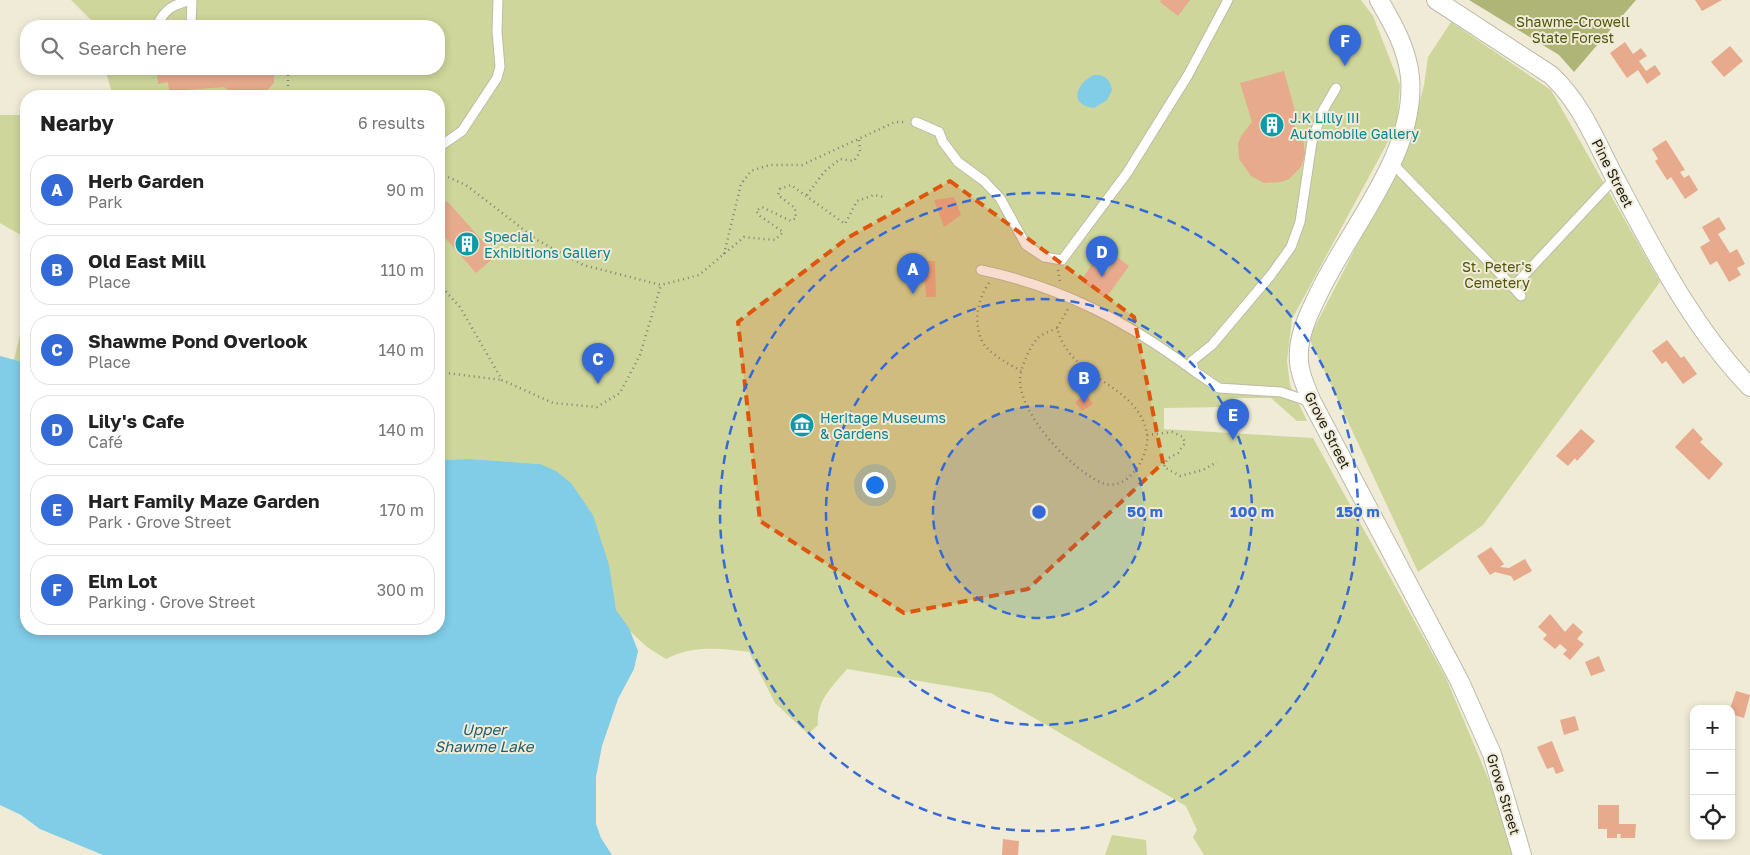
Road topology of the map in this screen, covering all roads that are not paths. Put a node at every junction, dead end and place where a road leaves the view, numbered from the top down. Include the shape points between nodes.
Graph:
1 (192, 0) edge
2 (498, 0) edge
3 (1228, 0) edge
4 (1379, 0) edge
5 (1436, 0) edge
6 (159, 20) edge
7 (191, 20) edge
8 (1336, 88) dead end
9 (916, 122) road end
10 (445, 143) edge
11 (1392, 163) junction
12 (1615, 178) junction
13 (981, 270) dead end
14 (1512, 287) junction
15 (1521, 296) dead end
16 (1194, 371) junction
17 (1750, 386) edge
18 (1312, 402) junction
19 (1522, 855) edge

1 - 6 lane via 174,4
1 - 7 lane
2 - 10 lane via 500,67 497,78 462,131
3 - 9 lane via 1188,76 1127,173 1062,260 1044,257 1026,245 1000,198 958,162 939,132
4 - 11 street, Grove Street via 1400,36 1410,75 1411,100 1406,125
5 - 12 street, Pine Street via 1552,75 1579,106
8 - 16 lane via 1322,112 1312,142 1300,222 1291,247 1212,345 1192,361
11 - 14 lane
11 - 18 street, Grove Street via 1331,265 1307,318 1299,363
12 - 14 lane
12 - 17 street, Pine Street via 1681,297
13 - 16 lane via 1024,279 1062,294 1137,331
14 - 15 lane
16 - 18 lane via 1219,388 1281,392
18 - 19 street, Grove Street via 1460,682 1492,754

